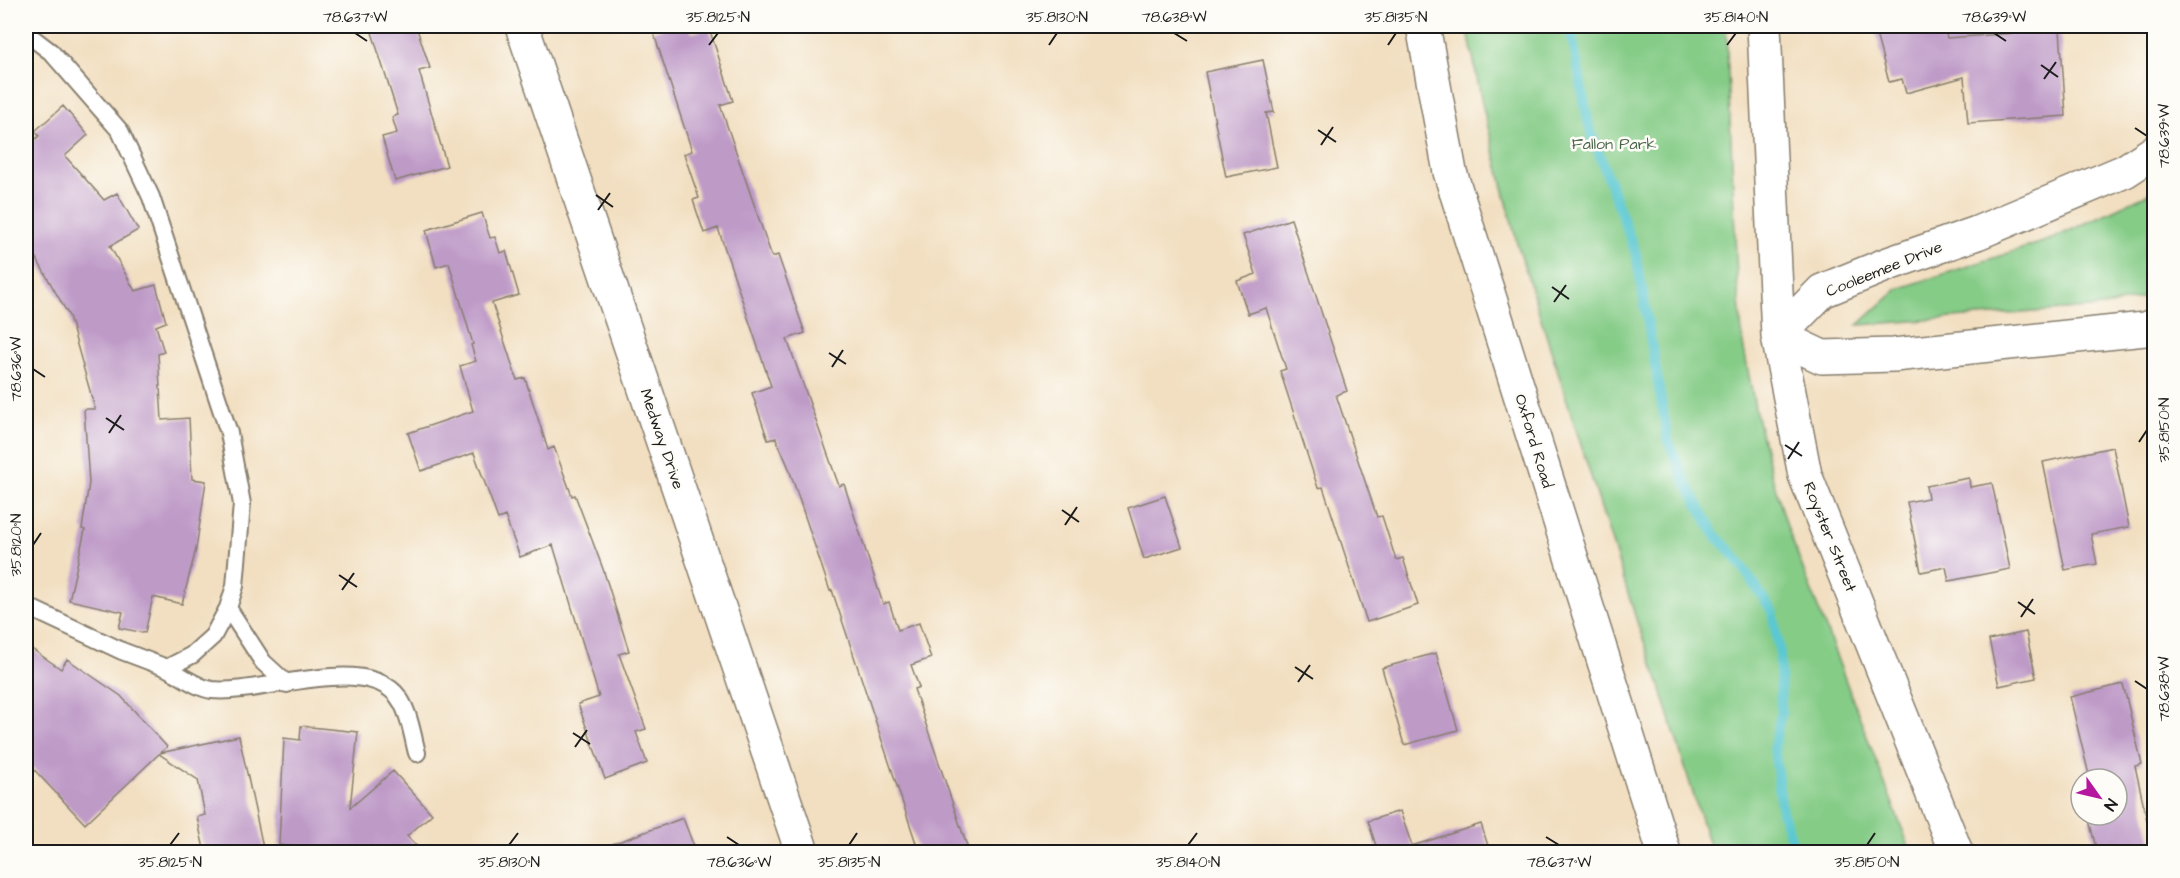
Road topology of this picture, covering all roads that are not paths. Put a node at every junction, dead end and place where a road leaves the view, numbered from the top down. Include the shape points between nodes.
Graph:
1 (522, 26) edge
2 (1423, 26) edge
3 (1764, 26) edge
4 (26, 33) edge
5 (2154, 152) edge
6 (2154, 325) edge
7 (1778, 336) junction
8 (26, 606) edge
9 (228, 608) junction
10 (168, 668) junction
11 (287, 684) junction
12 (417, 753) dead end
13 (802, 852) edge
14 (1664, 852) edge
15 (1956, 852) edge

1 - 13 street, Medway Drive
2 - 14 street, Oxford Road via 1450,172
3 - 7 street, Royster Street
4 - 9 lane via 51,52 120,131 151,197 215,386 242,504 235,586
5 - 7 street, Cooleemee Drive via 2125,171 1987,229 1822,291
6 - 7 street via 1884,355 1822,357
7 - 15 street, Royster Street via 1805,475
8 - 10 lane
9 - 10 lane via 213,636 192,655
9 - 11 lane via 263,662
10 - 11 lane via 211,690
11 - 12 lane via 355,676 375,681 395,693 406,713

